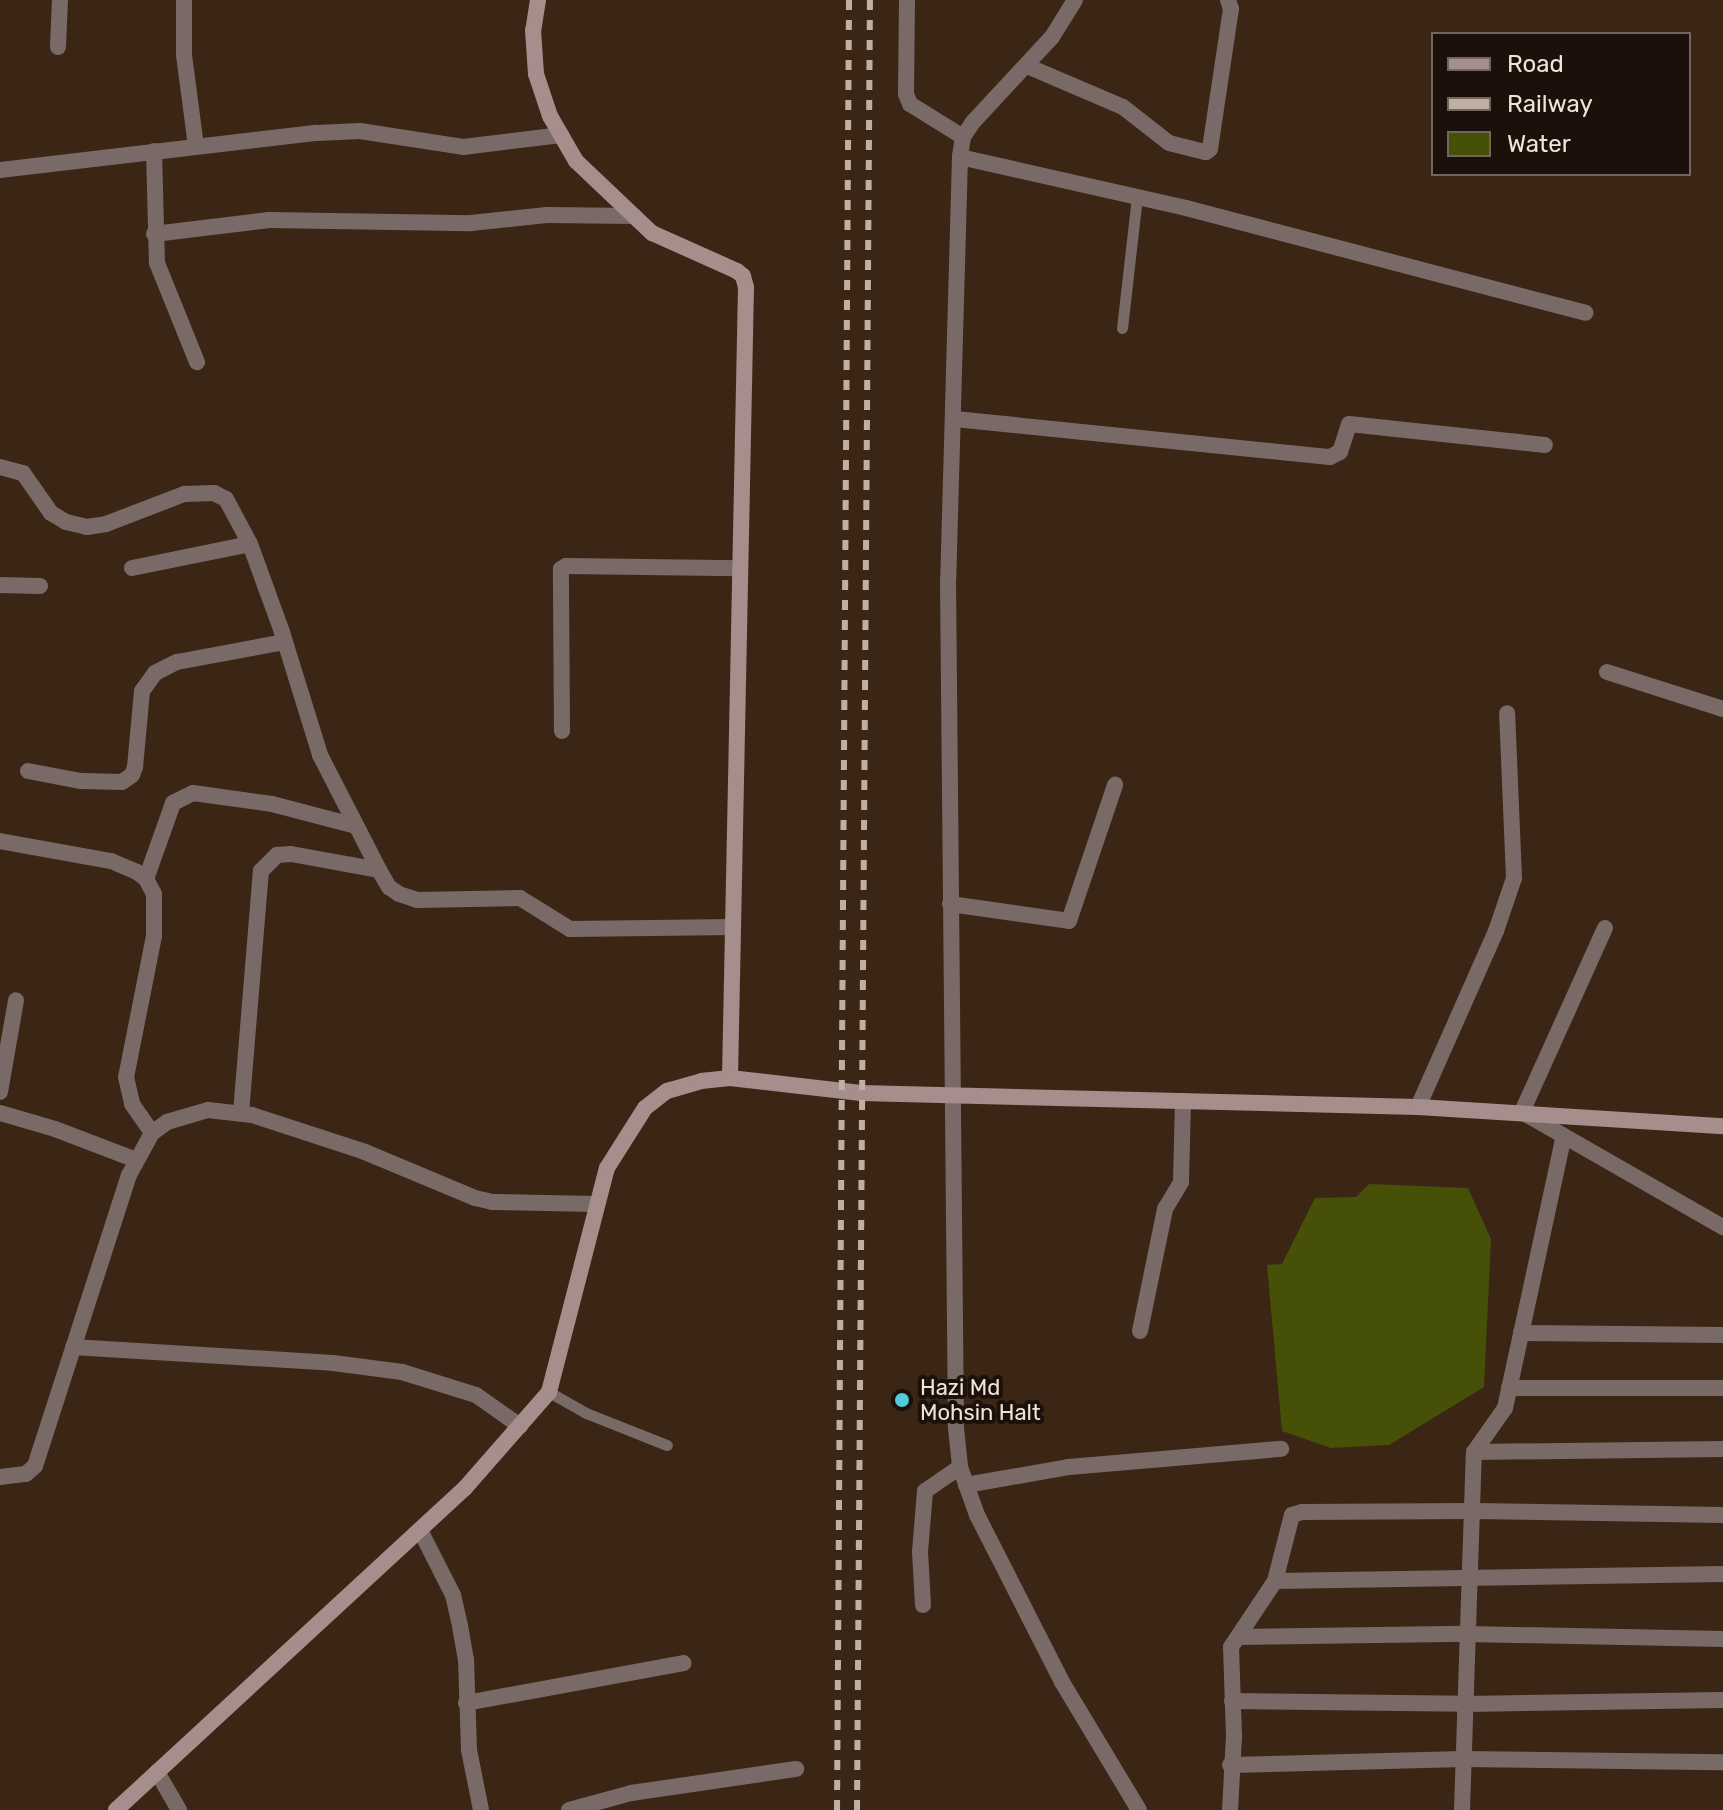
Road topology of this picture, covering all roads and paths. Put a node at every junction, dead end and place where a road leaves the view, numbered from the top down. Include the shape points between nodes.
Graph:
1 (60, 0) edge
2 (184, 0) edge
3 (538, 0) edge
4 (907, 0) edge
5 (1075, 0) edge
6 (1228, 0) edge
7 (58, 47) dead end
8 (1027, 66) junction
9 (561, 135) junction
10 (963, 137) junction
11 (196, 146) junction
12 (154, 151) junction
13 (960, 157) junction
14 (0, 170) edge
15 (1137, 197) junction
16 (634, 216) junction
17 (154, 234) junction
18 (1585, 313) dead end
19 (1122, 328) dead end
20 (197, 362) dead end
21 (955, 419) junction
22 (1545, 445) dead end
23 (0, 467) edge
24 (250, 544) junction
25 (132, 568) dead end
26 (740, 568) junction
27 (0, 585) edge
28 (40, 586) dead end
29 (285, 642) junction
30 (1607, 672) dead end
31 (1723, 709) edge
32 (1507, 713) dead end
33 (562, 731) dead end
34 (28, 771) dead end
35 (1115, 785) dead end
36 (356, 826) junction
37 (0, 841) edge
38 (379, 870) junction
39 (146, 879) junction
40 (950, 904) junction
41 (733, 927) junction
42 (1605, 928) dead end
43 (16, 1000) dead end
44 (730, 1078) junction
45 (0, 1092) edge
46 (954, 1095) junction
47 (1183, 1101) junction
48 (1418, 1107) junction
49 (1522, 1112) junction
50 (0, 1113) edge
51 (241, 1113) junction
52 (1723, 1126) edge
53 (152, 1133) junction
54 (1564, 1136) junction
55 (136, 1160) junction
56 (597, 1204) junction
57 (1723, 1227) edge
58 (1140, 1331) dead end
59 (1521, 1333) junction
60 (1723, 1335) edge
61 (73, 1347) junction
62 (1509, 1388) junction
63 (1723, 1388) edge
64 (549, 1392) junction
65 (520, 1426) junction
66 (667, 1445) dead end
67 (1281, 1449) dead end
68 (1723, 1449) edge
69 (1474, 1452) junction
70 (960, 1467) junction
71 (0, 1477) edge
72 (966, 1485) junction
73 (1471, 1511) junction
74 (1723, 1515) edge
75 (420, 1530) junction
76 (1723, 1574) edge
77 (1468, 1578) junction
78 (1275, 1581) junction
79 (923, 1605) dead end
80 (1466, 1634) junction
81 (1238, 1637) junction
82 (1723, 1639) edge
83 (683, 1663) dead end
84 (1723, 1700) edge
85 (1232, 1701) junction
86 (466, 1703) junction
87 (1465, 1704) junction
88 (1463, 1759) junction
89 (1723, 1762) edge
90 (1230, 1765) junction
91 (796, 1769) dead end
92 (157, 1772) junction
93 (615, 1804) edge
94 (116, 1810) edge
95 (179, 1810) edge
96 (481, 1810) edge
97 (569, 1810) edge
98 (1139, 1810) edge
99 (1230, 1810) edge
100 (1462, 1810) edge

1 - 7 street
2 - 11 street via 183,43
3 - 9 street via 533,30 536,74
4 - 10 street via 910,104
5 - 8 street
6 - 8 street via 1229,25 1206,152 1169,143 1123,107
8 - 10 street
9 - 11 street via 463,147 360,131
9 - 16 street via 576,161
10 - 13 street
11 - 12 street
12 - 14 street
12 - 17 street
13 - 15 street
13 - 21 street
15 - 18 street
15 - 19 lane
16 - 17 street via 547,215 471,223 269,220
16 - 26 street via 652,233 743,276
17 - 20 street via 157,263
21 - 22 street via 1330,457 1340,452 1349,424
21 - 40 street via 947,596
23 - 24 street via 23,473 51,513 87,527 184,494 214,493 235,511
24 - 25 street
24 - 29 street
26 - 33 street via 561,569
26 - 41 street
27 - 28 street
29 - 34 street via 177,662 155,673 142,691 135,767 122,782
29 - 36 street via 320,755
30 - 31 street
32 - 48 street via 1514,878
35 - 40 street via 1069,921
36 - 38 street
36 - 39 street via 272,804 193,793 173,803
37 - 39 street via 111,861
38 - 41 street via 389,887 408,897 520,898 570,929
38 - 51 street via 291,854 277,855 261,871
39 - 53 street via 157,915 126,1077 132,1104
40 - 46 street
41 - 44 street
42 - 49 street
43 - 45 street
44 - 46 street via 861,1093
44 - 56 street via 667,1091 645,1108 607,1168
46 - 47 street
46 - 70 street
47 - 48 street
47 - 58 street via 1181,1182 1165,1209
48 - 49 street
49 - 52 street
49 - 54 street
50 - 55 street
51 - 53 street via 208,1110 167,1122
51 - 56 street via 365,1152 475,1198
53 - 55 street
54 - 57 street
54 - 59 street
55 - 61 street
56 - 64 street
59 - 60 street
59 - 62 street
61 - 65 street via 402,1372 476,1395
61 - 71 street via 35,1466 26,1474
62 - 63 street
62 - 69 street via 1503,1414
64 - 65 street
64 - 66 lane
65 - 75 street
67 - 72 street via 1069,1467
68 - 69 street
69 - 73 street
70 - 72 street
70 - 79 street via 925,1491
72 - 98 street via 1034,1631
73 - 74 street
73 - 77 street
73 - 78 street via 1292,1515
75 - 86 street via 453,1595 466,1659
75 - 92 street
76 - 77 street
77 - 78 street
77 - 80 street
78 - 81 street
80 - 81 street
80 - 82 street
80 - 87 street
81 - 85 street via 1230,1655
83 - 86 street
84 - 87 street
85 - 87 street
85 - 90 street
86 - 96 street
87 - 88 street
88 - 89 street
88 - 90 street
88 - 100 street
90 - 99 street
91 - 93 street
92 - 94 street
92 - 95 street
93 - 97 street

